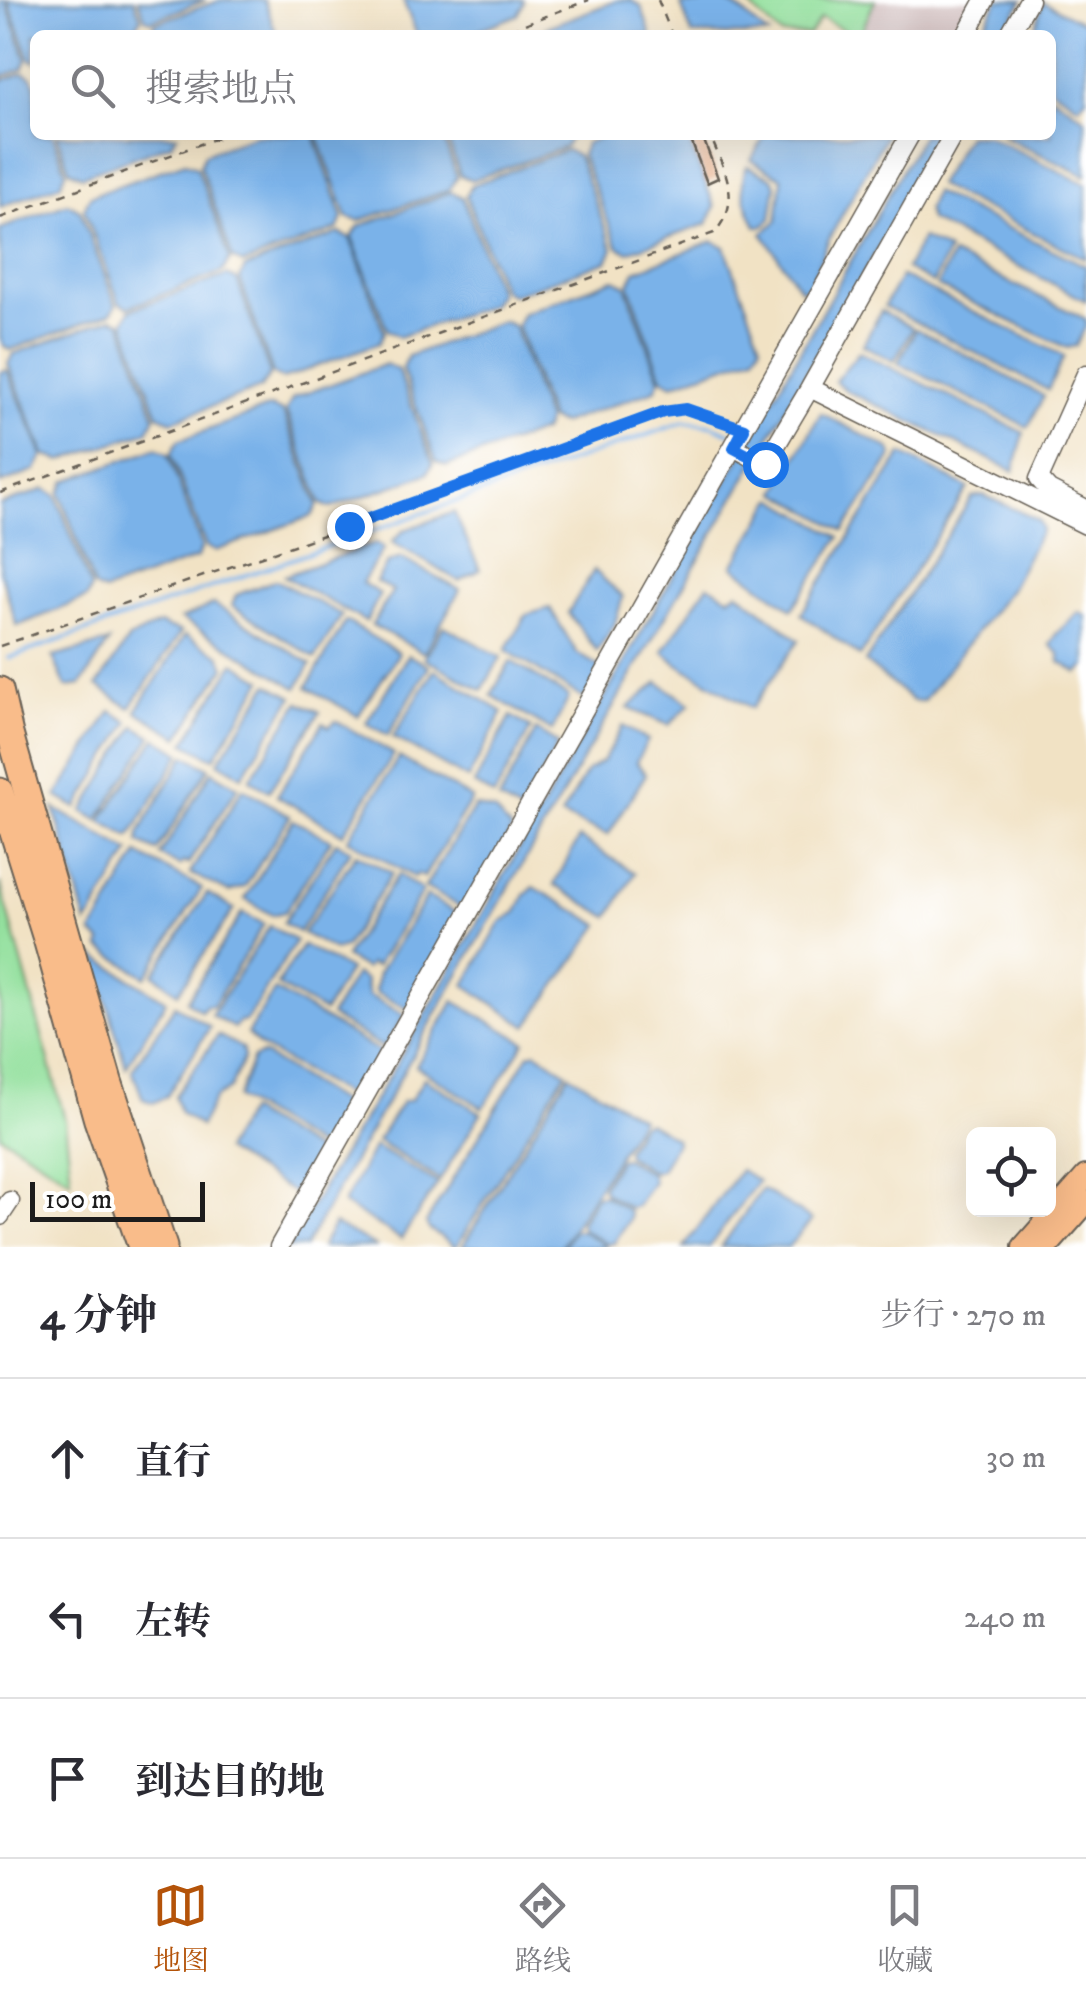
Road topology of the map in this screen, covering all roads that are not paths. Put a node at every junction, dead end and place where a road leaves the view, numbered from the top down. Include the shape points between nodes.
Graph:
1 (985, 0) edge
2 (1029, 0) edge
3 (969, 30) edge
4 (1012, 30) edge
5 (907, 140) edge
6 (950, 140) edge
7 (1086, 374) edge
8 (810, 388) junction
9 (734, 448) junction
10 (1086, 509) edge
11 (1086, 524) edge
12 (0, 690) edge
13 (8, 759) edge
14 (0, 791) edge
15 (1086, 1178) edge
16 (1086, 1202) edge
17 (141, 1247) edge
18 (164, 1247) edge
19 (279, 1247) edge
20 (1024, 1247) edge
21 (1046, 1247) edge

1 - 3 street
2 - 4 street
5 - 9 street
6 - 8 street
7 - 10 street via 1039,478 1048,490
8 - 9 street via 765,464
8 - 11 street
9 - 19 street
12 - 13 highway
13 - 18 highway
14 - 17 highway
15 - 20 main road
16 - 21 main road

